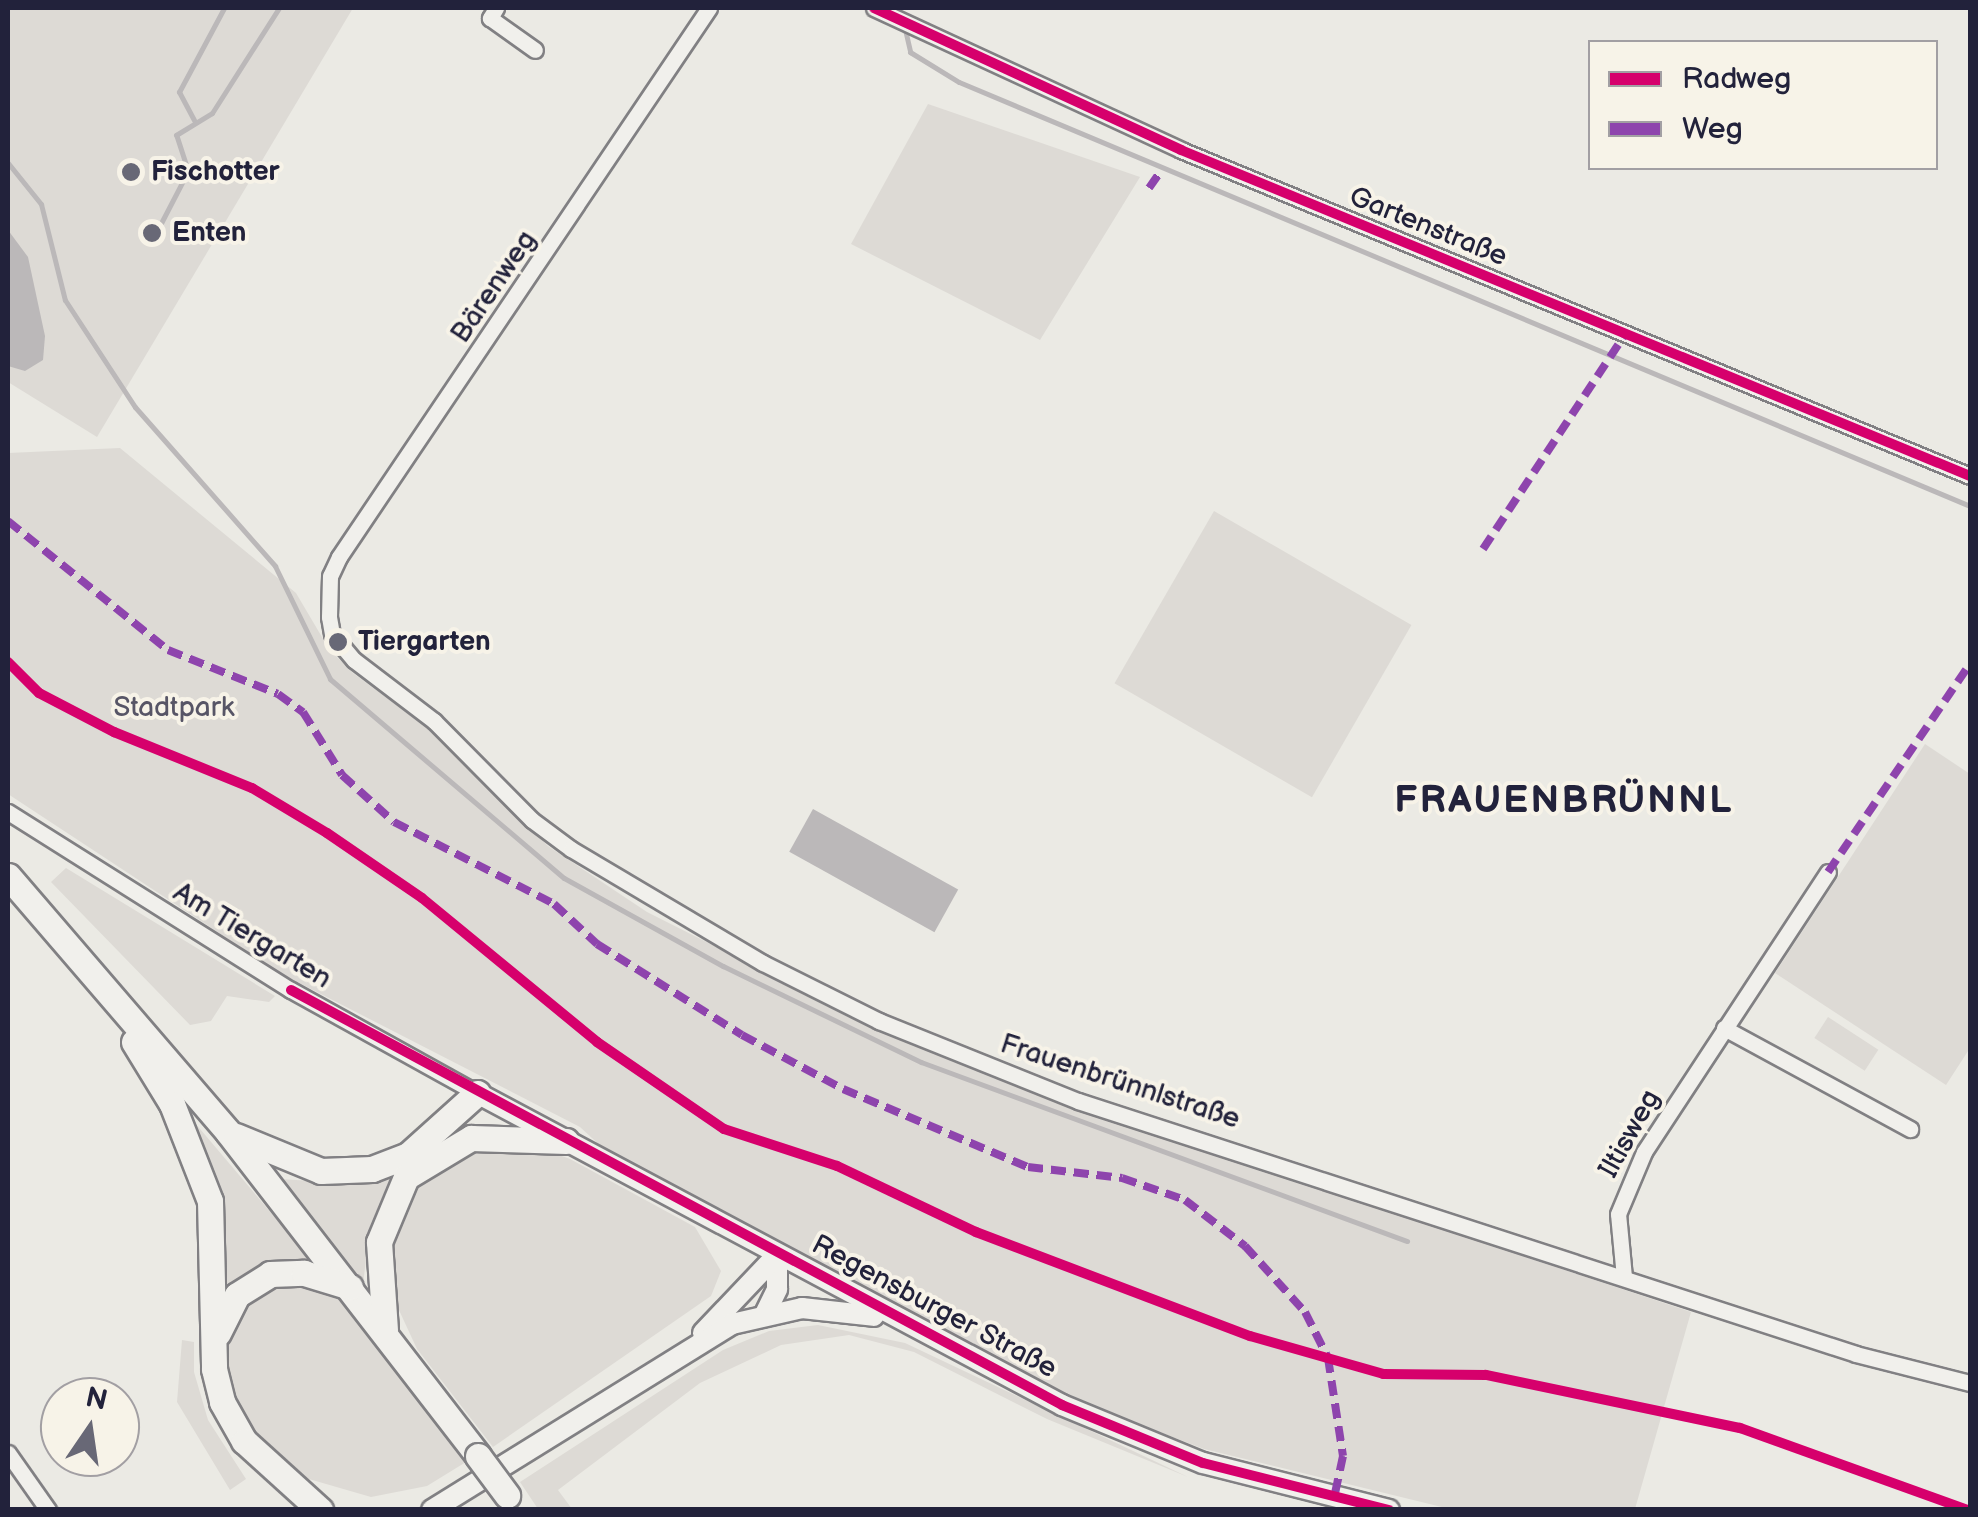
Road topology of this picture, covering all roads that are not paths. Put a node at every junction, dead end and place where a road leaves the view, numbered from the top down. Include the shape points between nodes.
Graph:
1 (496, 8) edge
2 (710, 8) edge
3 (880, 10) edge
4 (535, 50) dead end
5 (1970, 476) edge
6 (328, 597) joint
7 (8, 812) edge
8 (1828, 872) dead end
9 (8, 876) edge
10 (92, 974) junction
11 (1724, 1028) junction
12 (477, 1093) junction
13 (1910, 1129) dead end
14 (228, 1132) junction
15 (471, 1138) junction
16 (566, 1141) junction
17 (777, 1255) junction
18 (1624, 1276) junction
19 (351, 1287) junction
20 (765, 1314) junction
21 (901, 1322) junction
22 (385, 1330) junction
23 (694, 1343) junction
24 (213, 1353) junction
25 (1970, 1383) edge
26 (8, 1453) edge
27 (512, 1502) edge
28 (48, 1510) edge
29 (320, 1510) edge
30 (432, 1510) edge
31 (1389, 1510) edge

1 - 4 street via 490,18
2 - 6 street, Bärenweg via 339,557
3 - 5 street, Gartenstraße via 1177,148
6 - 18 street, Frauenbrünnlstraße via 332,634 354,660 434,720 532,820 612,876 835,1001 1078,1101
7 - 12 street, Am Tiergarten via 291,990
8 - 11 street, Iltisweg
9 - 10 main road
10 - 14 main road
10 - 24 main road via 172,1104 201,1172 214,1230
11 - 13 street
11 - 18 street, Iltisweg via 1622,1198
12 - 14 main road via 408,1155 372,1169 297,1166
12 - 15 main road
12 - 16 street, Regensburger Straße
14 - 19 main road
15 - 16 main road
15 - 22 main road via 436,1154 393,1196 379,1242
16 - 17 street, Regensburger Straße
17 - 20 street via 777,1289
17 - 21 street, Regensburger Straße
17 - 23 street
18 - 25 street, Frauenbrünnlstraße via 1856,1354
19 - 22 main road
19 - 24 main road via 304,1273 260,1278 227,1308
20 - 21 street via 835,1308
20 - 23 street
21 - 31 street, Regensburger Straße via 1062,1405 1186,1456
22 - 27 main road, bridge
23 - 30 street
24 - 29 main road via 222,1402 244,1441
26 - 28 street

